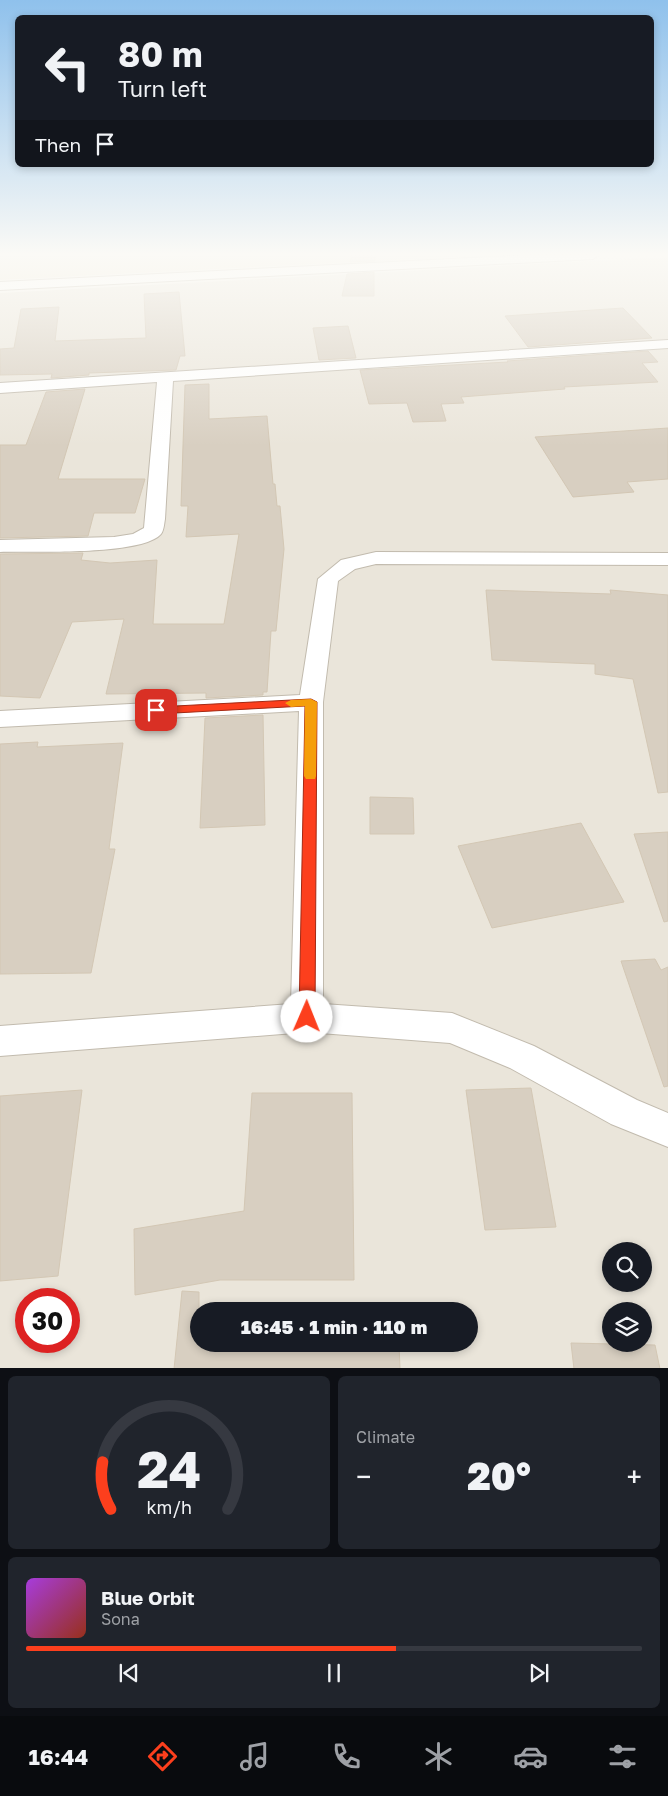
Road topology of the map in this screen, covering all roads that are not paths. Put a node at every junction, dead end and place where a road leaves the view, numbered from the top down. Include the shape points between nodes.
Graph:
1 (668, 344) edge
2 (165, 378) junction
3 (0, 388) edge
4 (0, 546) edge
5 (668, 559) edge
6 (311, 702) junction
7 (0, 719) edge
8 (307, 1017) junction
9 (0, 1041) edge
10 (668, 1130) edge

1 - 2 street
2 - 3 street
2 - 4 street via 153,531 138,539 114,543
5 - 6 street via 400,557 348,564 328,579
6 - 7 street
6 - 8 street
8 - 9 street
8 - 10 street via 452,1028 522,1057 624,1112

